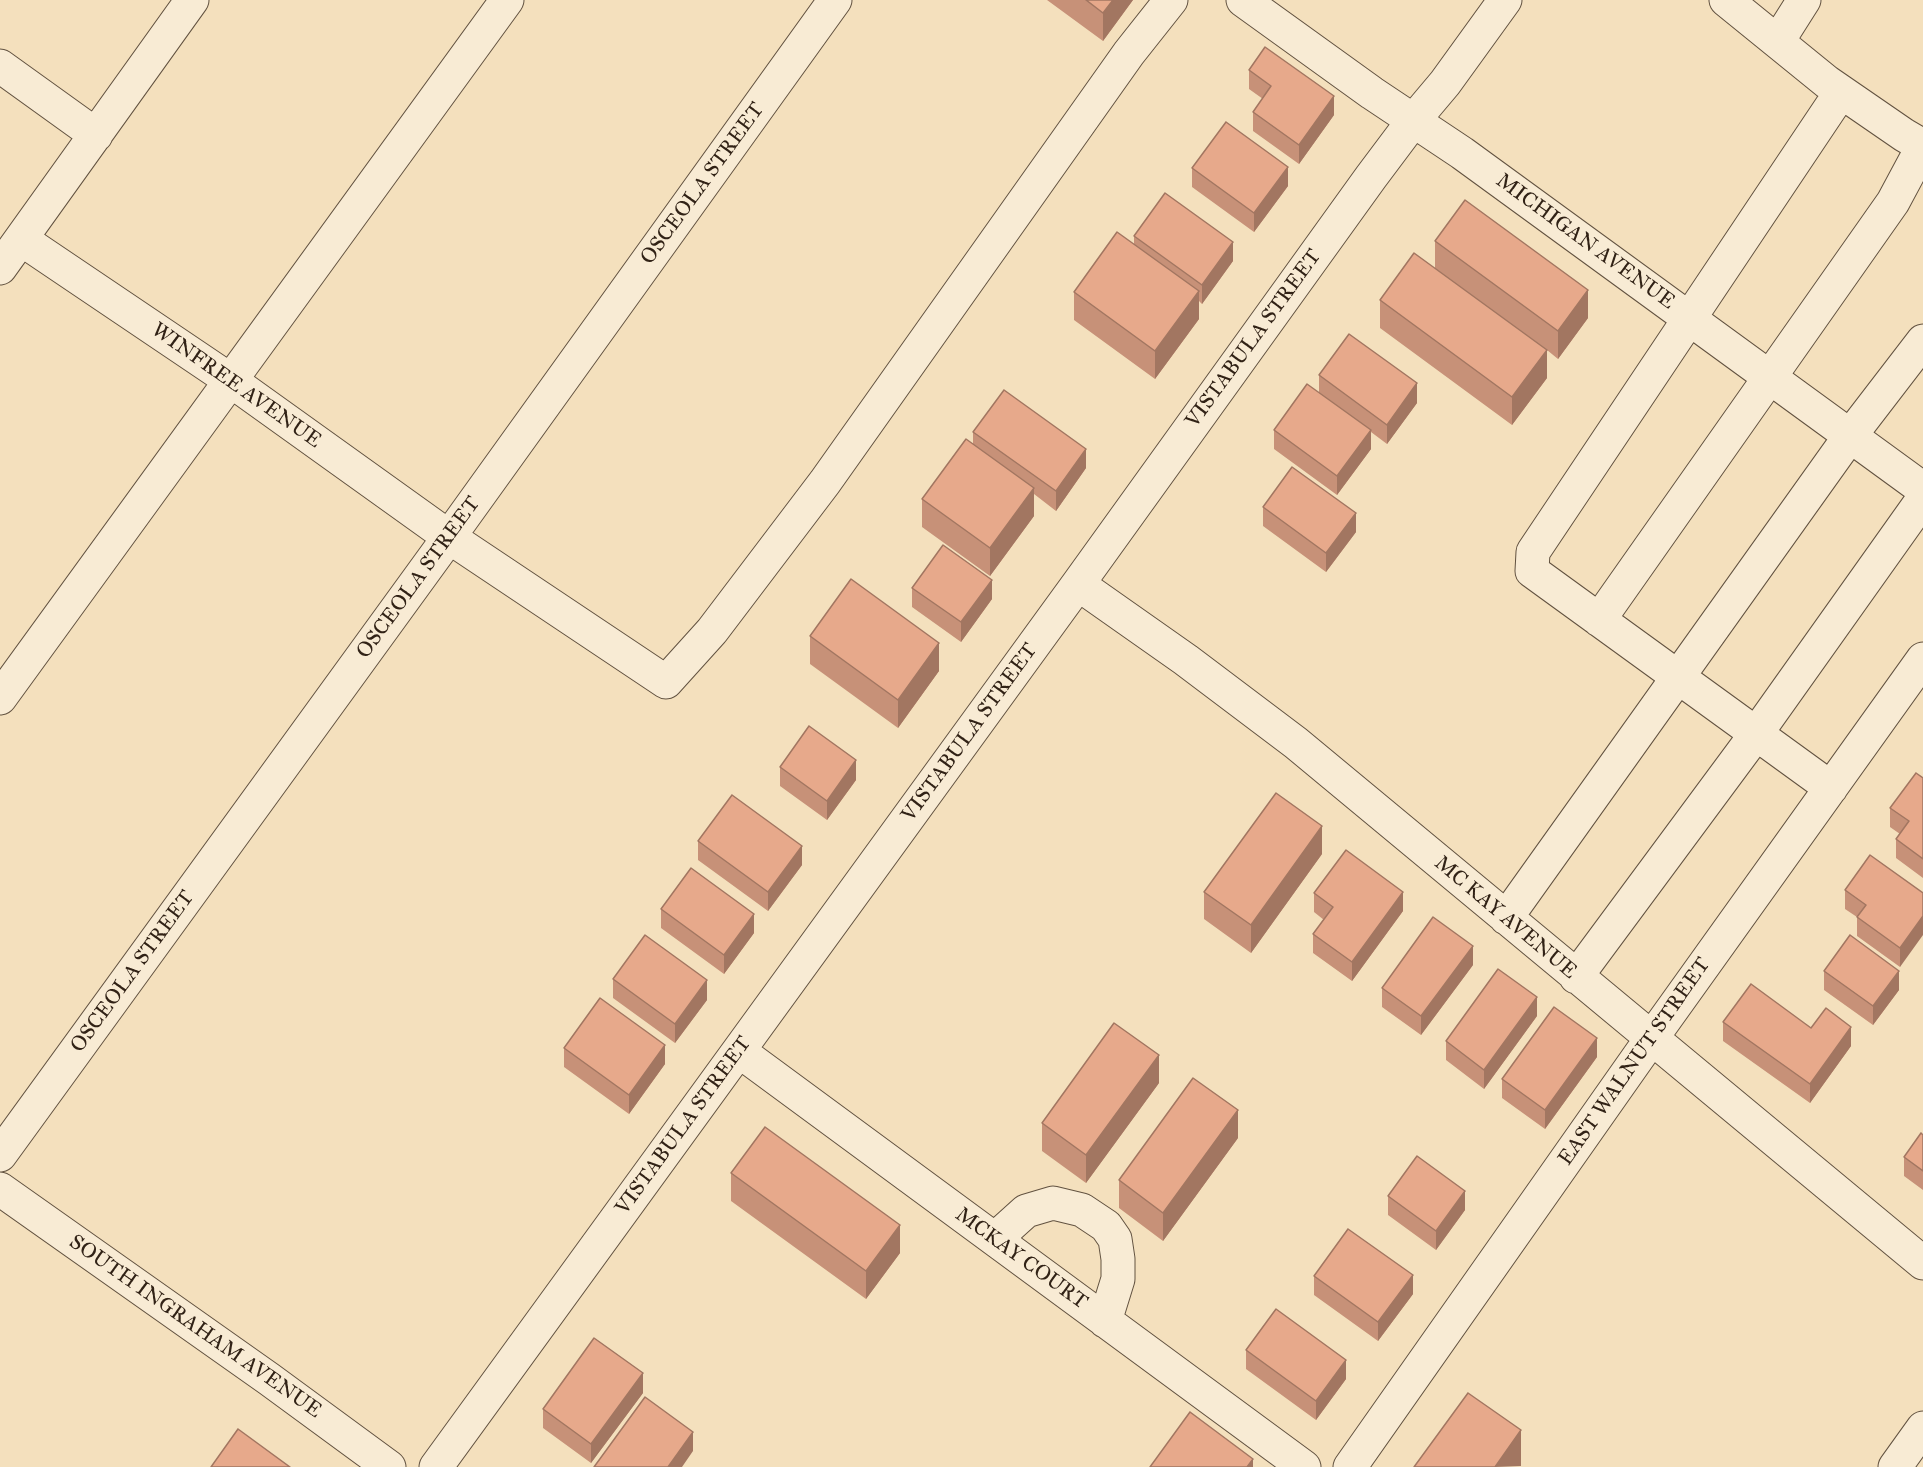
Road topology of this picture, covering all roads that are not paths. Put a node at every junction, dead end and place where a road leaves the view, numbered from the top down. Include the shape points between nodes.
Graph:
1 (192, 0) edge
2 (507, 0) edge
3 (835, 0) edge
4 (1171, 0) edge
5 (1244, 0) edge
6 (1505, 0) edge
7 (1726, 0) edge
8 (1804, 0) edge
9 (1778, 41) junction
10 (0, 66) edge
11 (1841, 92) junction
12 (1413, 121) junction
13 (96, 135) junction
14 (1923, 146) edge
15 (21, 239) junction
16 (0, 268) edge
17 (1690, 318) junction
18 (1923, 341) edge
19 (1771, 378) junction
20 (231, 380) junction
21 (1850, 436) junction
22 (1923, 489) edge
23 (1923, 500) edge
24 (449, 537) junction
25 (1078, 584) junction
26 (1599, 620) junction
27 (1923, 659) edge
28 (1679, 677) junction
29 (0, 698) edge
30 (1756, 734) junction
31 (1831, 788) junction
32 (1506, 918) junction
33 (1576, 978) junction
34 (1651, 1039) junction
35 (739, 1051) junction
36 (0, 1155) edge
37 (0, 1189) edge
38 (995, 1239) junction
39 (1923, 1263) edge
40 (1105, 1321) junction
41 (1923, 1428) edge
42 (389, 1467) edge
43 (436, 1467) edge
44 (1304, 1467) edge
45 (1350, 1467) edge
46 (1895, 1467) edge

1 - 13 street
2 - 20 street
3 - 24 street, OSCEOLA STREET
4 - 24 street, WINFREE AVENUE via 1129,52 825,482 712,631 666,682
5 - 12 street, MICHIGAN AVENUE
6 - 12 street, VISTABULA STREET
7 - 9 street
8 - 9 street
9 - 11 street
10 - 13 street
11 - 14 street
11 - 17 street
12 - 17 street, MICHIGAN AVENUE
12 - 25 street, VISTABULA STREET
13 - 15 street
14 - 19 street via 1893,202
15 - 16 street
15 - 20 street, WINFREE AVENUE
17 - 19 street, MICHIGAN AVENUE
17 - 26 street via 1533,552 1532,571
18 - 21 street
19 - 21 street, MICHIGAN AVENUE
19 - 26 street
20 - 24 street, WINFREE AVENUE
20 - 29 street
21 - 22 street, MICHIGAN AVENUE
21 - 28 street
23 - 30 street
24 - 36 street, OSCEOLA STREET
25 - 32 street, MC KAY AVENUE via 1296,743
25 - 35 street, VISTABULA STREET
26 - 28 street
27 - 31 street, EAST WALNUT STREET
28 - 30 street
28 - 32 street
30 - 31 street
30 - 33 street
31 - 34 street, EAST WALNUT STREET
32 - 33 street, MC KAY AVENUE
33 - 34 street, MC KAY AVENUE
34 - 39 street, MC KAY AVENUE
34 - 45 street, EAST WALNUT STREET
35 - 38 street, MCKAY COURT
35 - 43 street, VISTABULA STREET
37 - 42 street, SOUTH INGRAHAM AVENUE
38 - 40 street, MCKAY COURT
38 - 40 street via 1026,1211 1053,1203 1082,1210 1106,1226 1115,1239 1118,1279
40 - 44 street, MCKAY COURT
41 - 46 street

